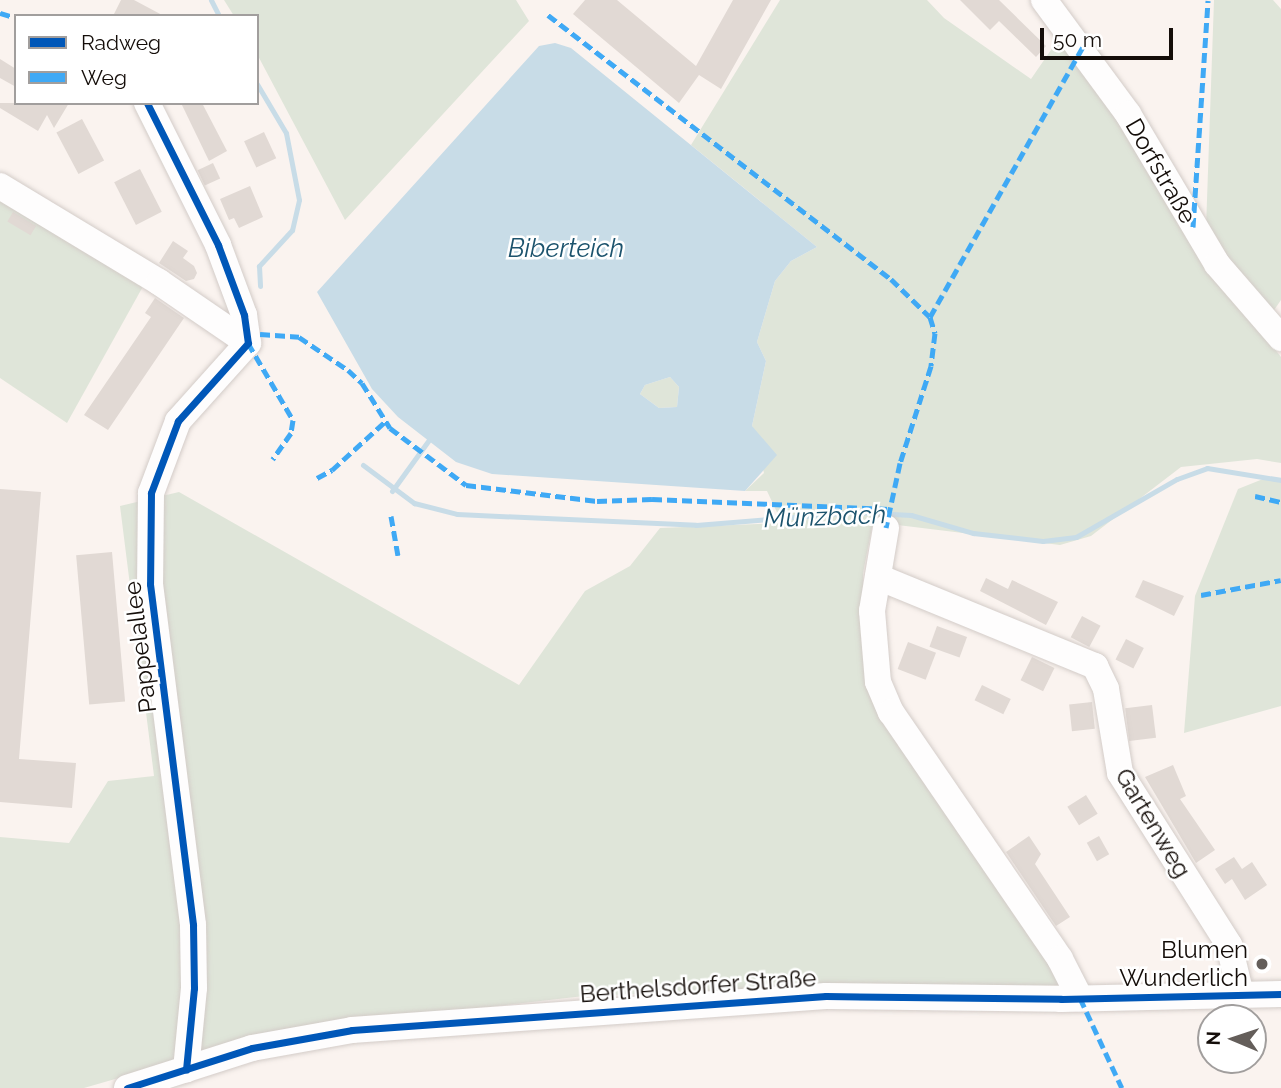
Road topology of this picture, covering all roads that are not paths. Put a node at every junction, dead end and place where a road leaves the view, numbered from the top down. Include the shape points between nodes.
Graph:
1 (1044, 0) edge
2 (148, 105) edge
3 (0, 186) edge
4 (1281, 338) edge
5 (248, 343) junction
6 (886, 528) dead end
7 (878, 577) junction
8 (1281, 994) edge
9 (1241, 995) junction
10 (1080, 998) junction
11 (186, 1070) junction
12 (127, 1088) edge

1 - 4 street, Dorfstraße via 1128,114 1237,293
2 - 5 street via 218,245 244,316
3 - 5 street via 159,282
5 - 11 street, Pappelallee via 178,421 151,493 150,584 193,925 194,988
6 - 7 street
7 - 9 street, Gartenweg via 1095,666 1106,689 1120,773 1229,945
7 - 10 street via 872,648 878,682 891,712 1060,959
8 - 9 street, Berthelsdorfer Straße
9 - 10 street, Berthelsdorfer Straße
10 - 11 street, Berthelsdorfer Straße via 827,996 352,1030 252,1048
11 - 12 street, Berthelsdorfer Straße

